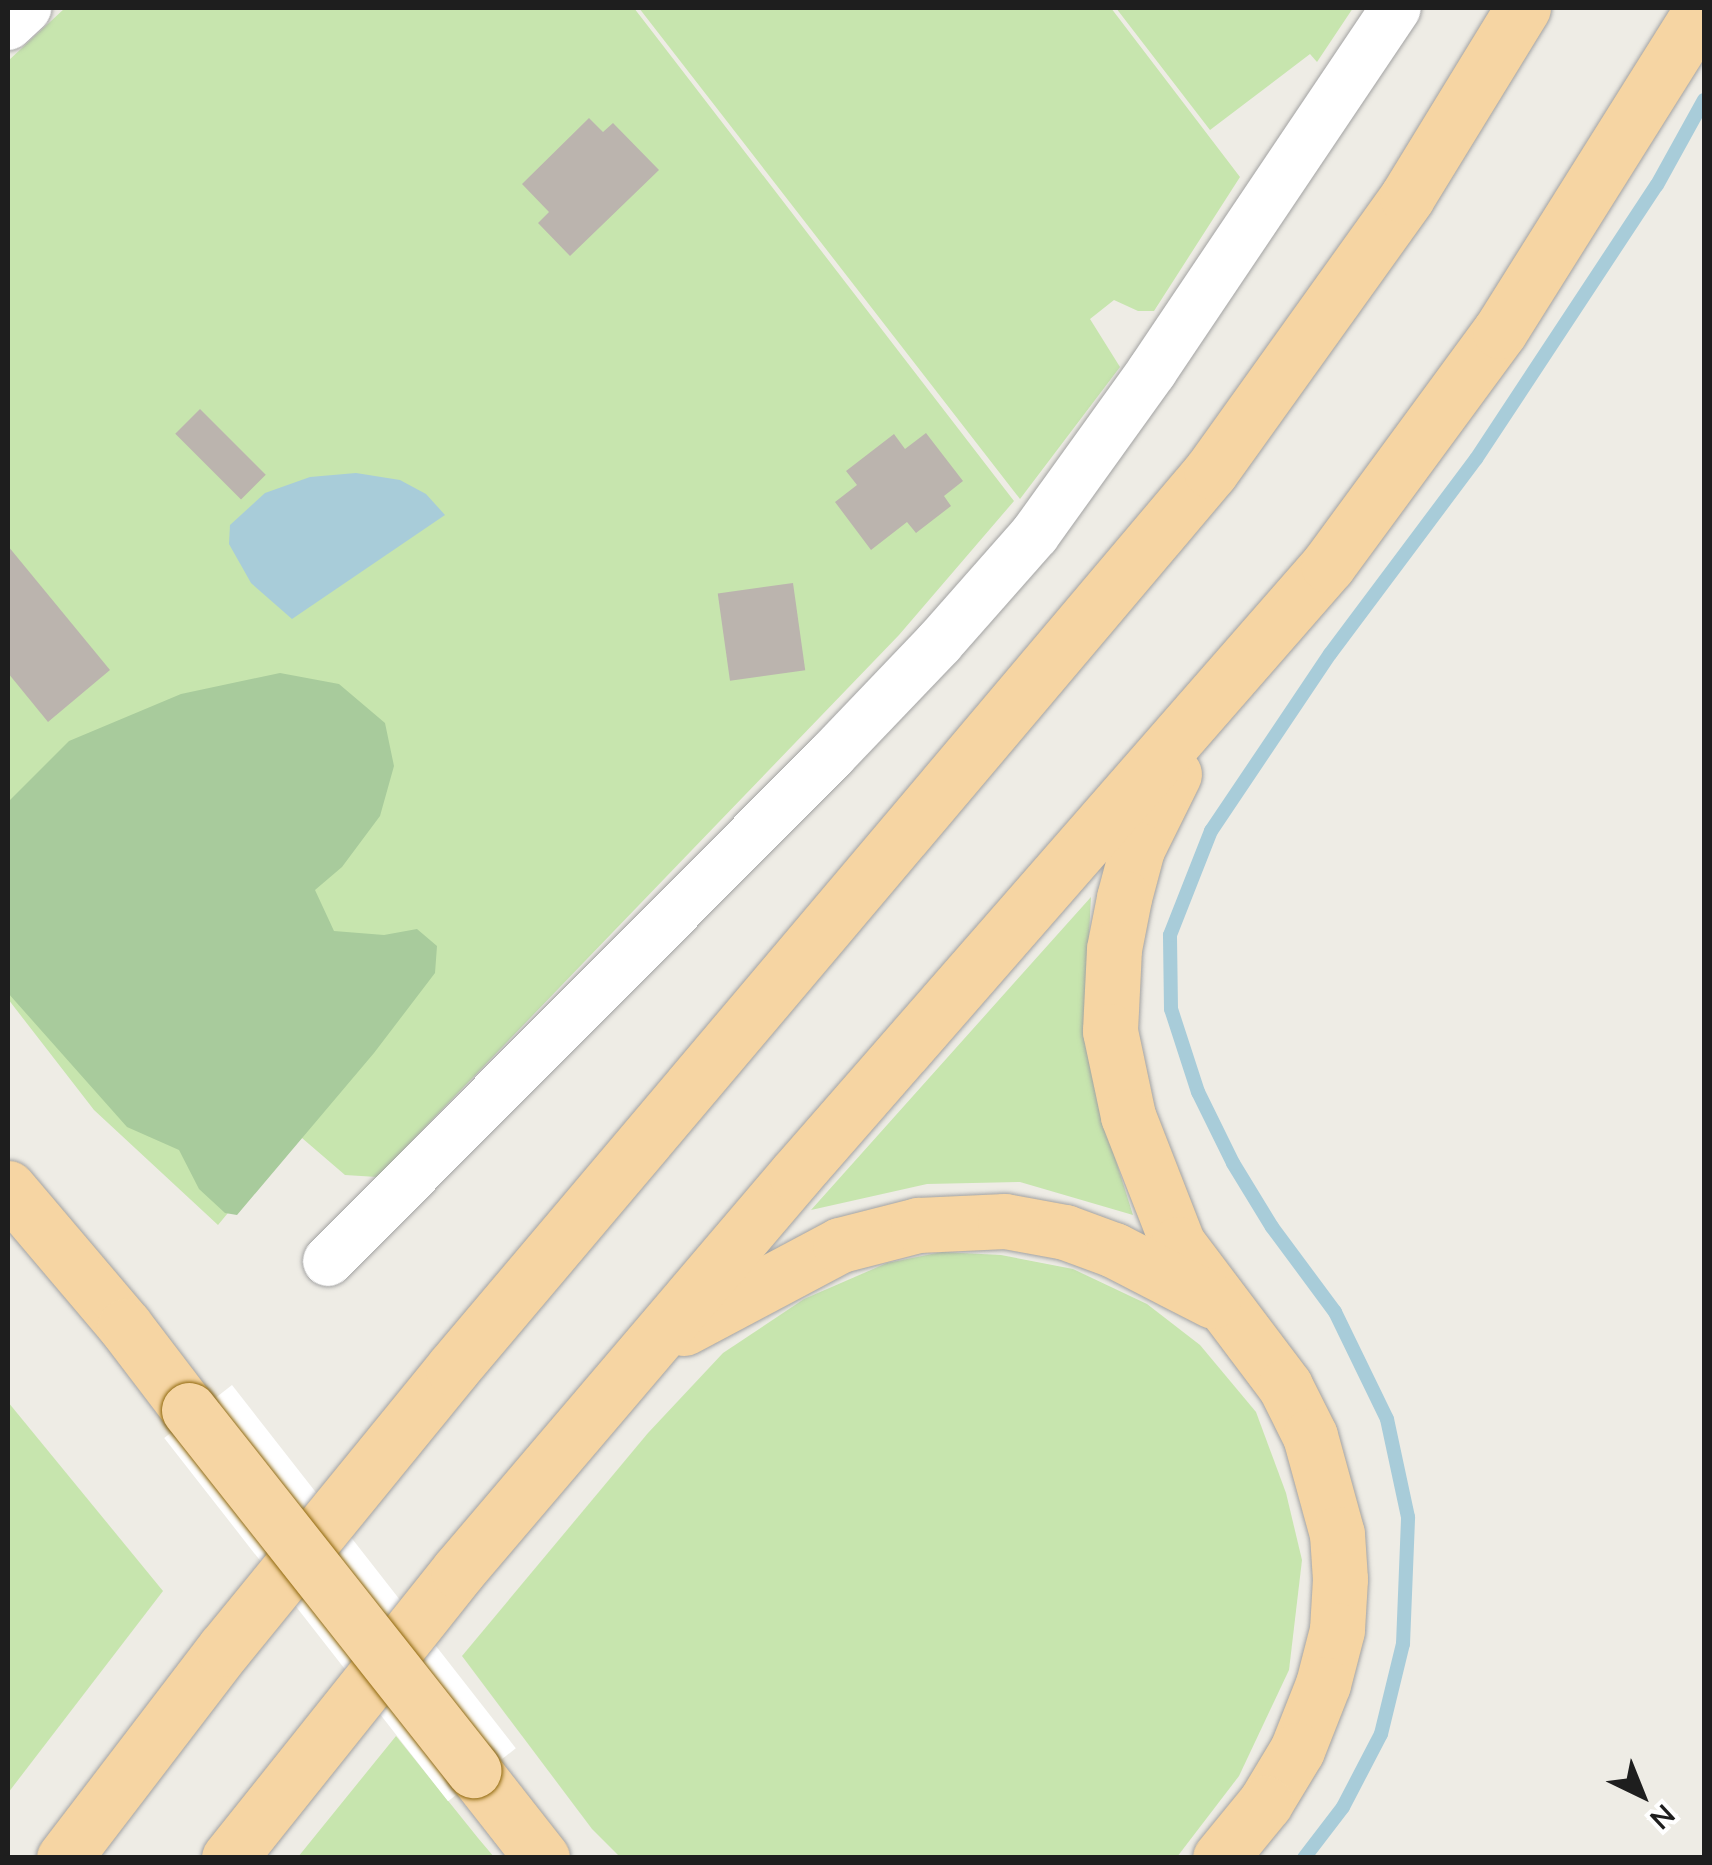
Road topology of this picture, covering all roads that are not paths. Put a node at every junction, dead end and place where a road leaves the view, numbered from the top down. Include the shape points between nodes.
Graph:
1 (26, 8) edge
2 (1396, 8) edge
3 (1523, 8) edge
4 (1703, 8) edge
5 (8, 24) edge
6 (1234, 678) junction
7 (8, 1188) edge
8 (8, 1217) edge
9 (57, 1248) junction
10 (328, 1261) dead end
11 (1219, 1304) junction
12 (651, 1348) junction
13 (64, 1858) edge
14 (228, 1858) edge
15 (542, 1858) edge
16 (1220, 1858) edge

1 - 5 street
2 - 10 street via 1152,372 1034,534 939,644
3 - 13 main road via 1407,197 1212,471 453,1368
4 - 6 main road via 1500,331 1328,566
6 - 11 main road via 1136,849 1110,990 1110,1031 1134,1133 1178,1244
6 - 12 main road
7 - 9 main road
8 - 9 main road
9 - 15 main road, bridge
11 - 12 main road via 1065,1232 1005,1221 918,1225 840,1245
11 - 16 main road via 1285,1386 1310,1436 1337,1534 1340,1579 1332,1648 1297,1750
12 - 14 main road via 458,1571

